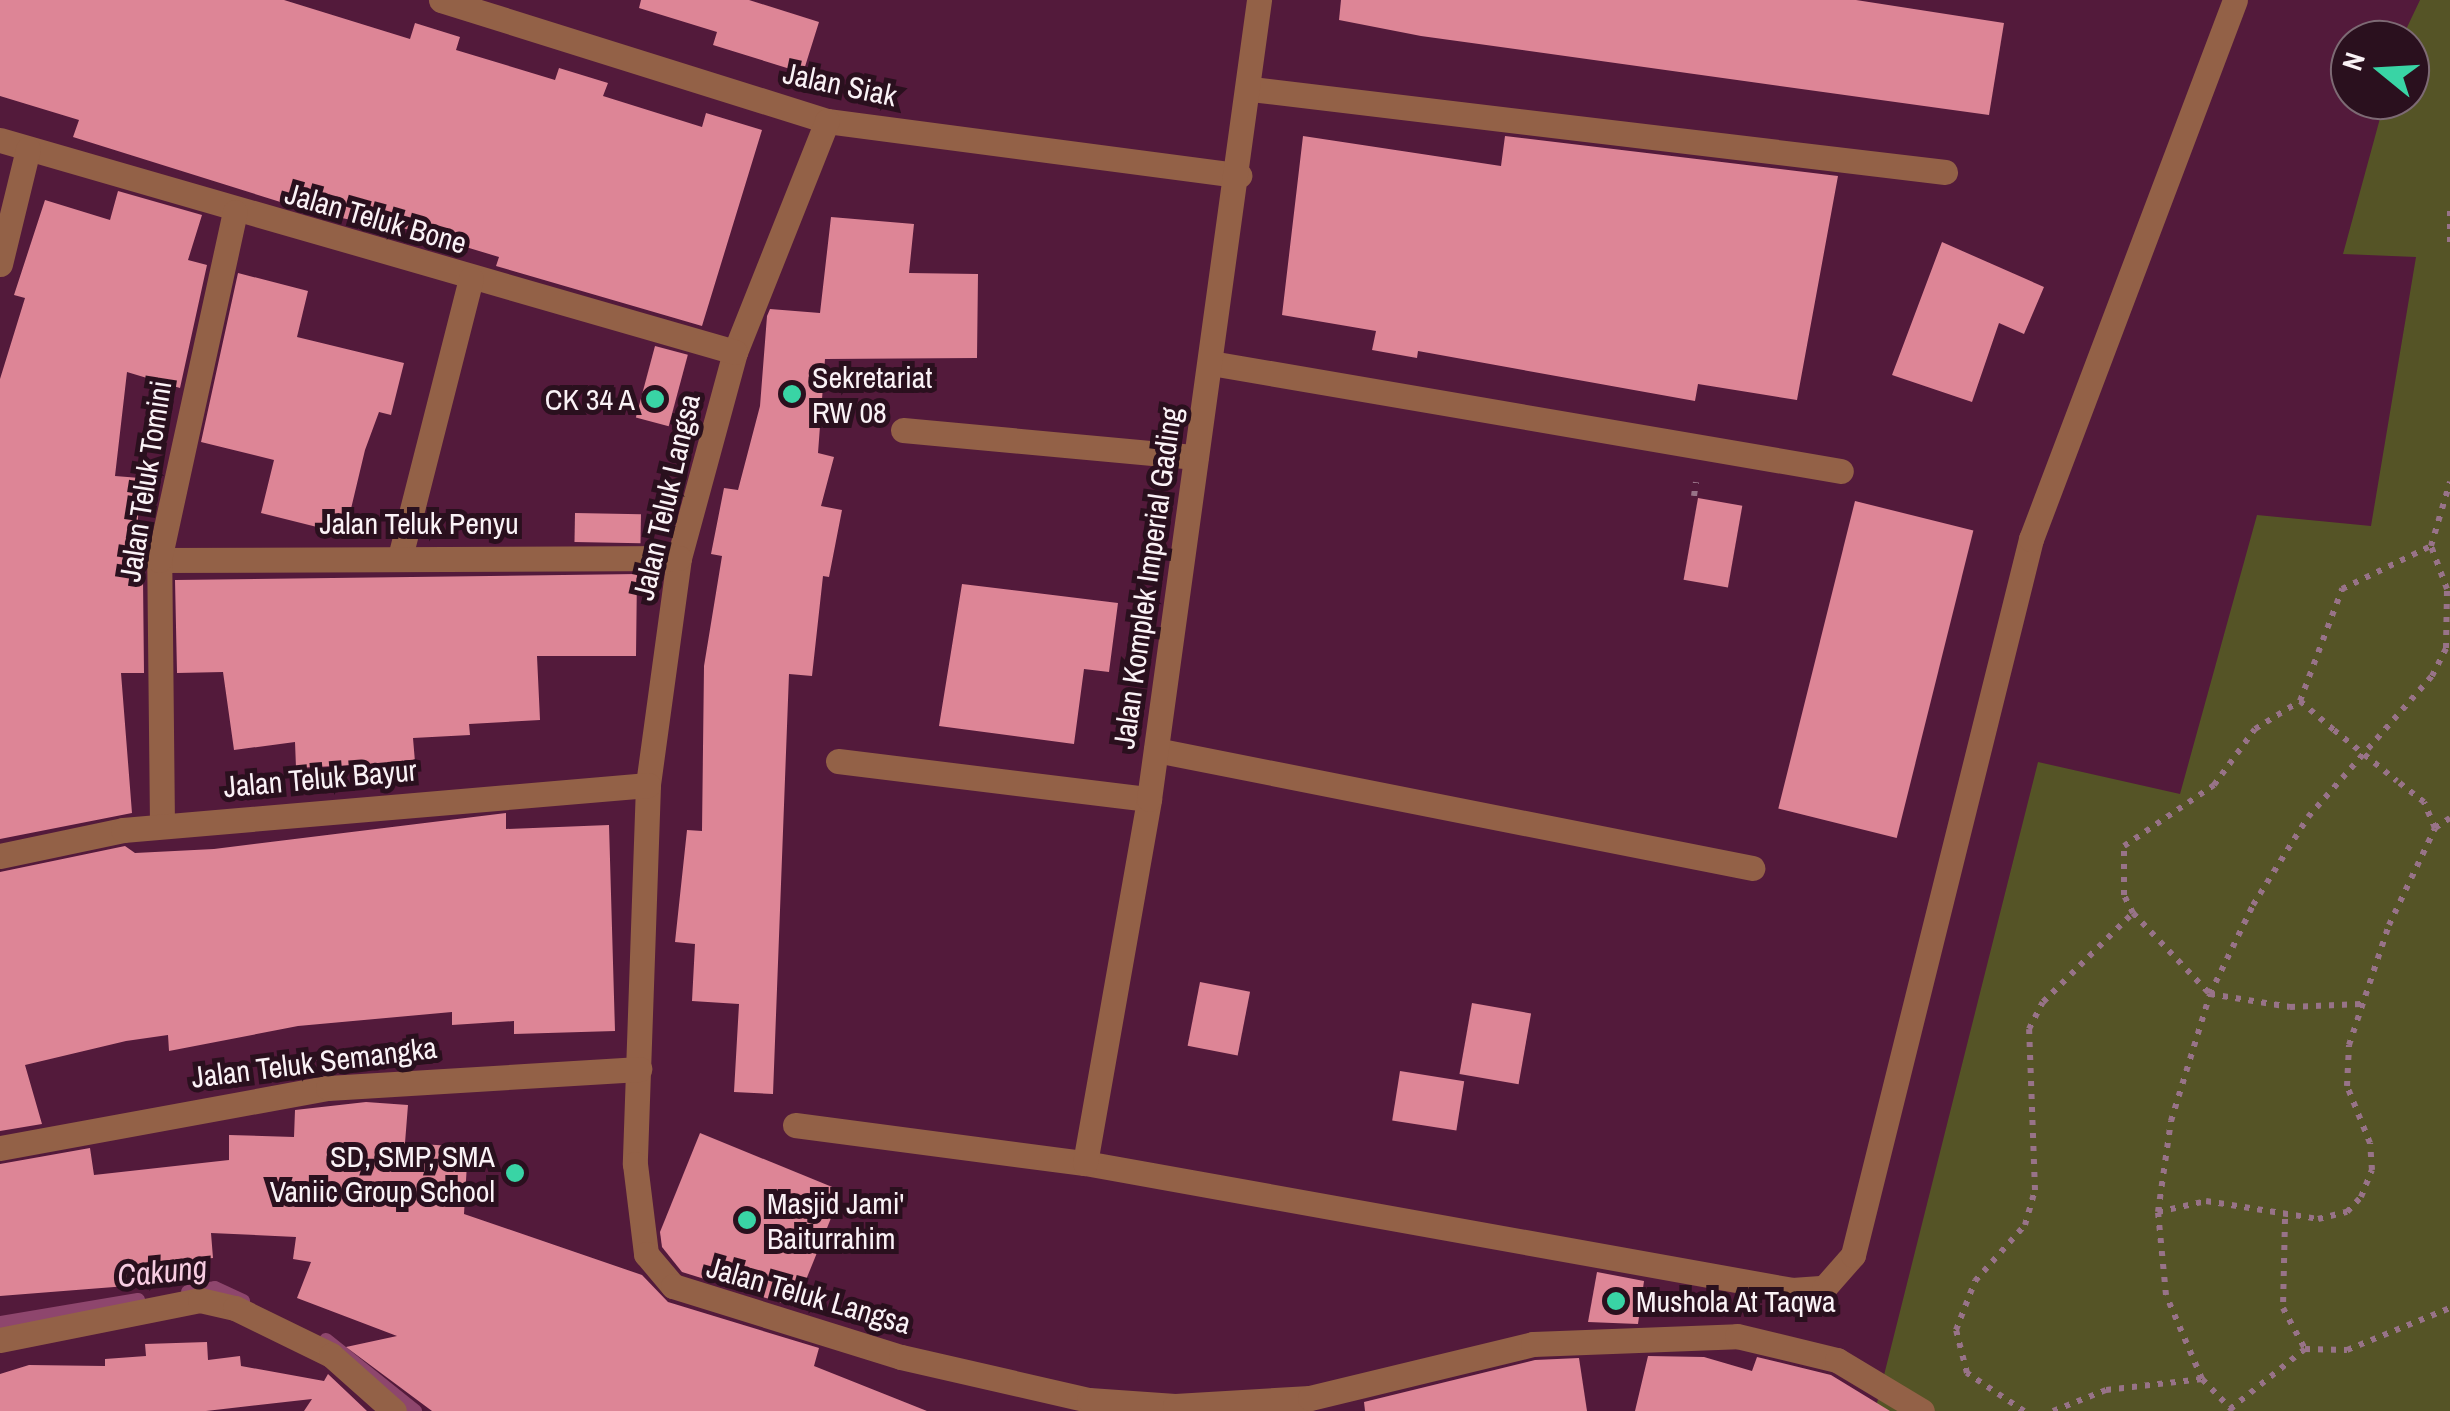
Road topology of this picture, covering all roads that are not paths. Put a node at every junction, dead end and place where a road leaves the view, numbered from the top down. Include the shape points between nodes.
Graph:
1 (441, 0) edge
2 (1259, 0) edge
3 (2234, 0) edge
4 (1251, 89) junction
5 (826, 121) junction
6 (0, 140) edge
7 (28, 149) junction
8 (1945, 172) dead end
9 (1239, 175) junction
10 (235, 212) junction
11 (0, 264) edge
12 (471, 279) junction
13 (735, 352) junction
14 (1211, 363) junction
15 (903, 430) dead end
16 (1196, 457) junction
17 (1842, 471) dead end
18 (402, 553) junction
19 (679, 558) junction
20 (159, 560) junction
21 (1156, 750) junction
22 (838, 761) dead end
23 (648, 785) junction
24 (1149, 799) junction
25 (162, 826) junction
26 (0, 856) edge
27 (1752, 868) dead end
28 (639, 1069) junction
29 (795, 1126) dead end
30 (0, 1148) edge
31 (1085, 1162) junction
32 (0, 1340) edge
33 (394, 1411) edge
34 (1922, 1411) edge

1 - 5 street, Jalan Siak
2 - 4 street, Jalan Komplek Imperial Gading
3 - 31 street via 2032,538 1858,1237 1840,1275 1824,1288 1792,1290
4 - 8 street
4 - 9 street, Jalan Komplek Imperial Gading
5 - 9 street, Jalan Siak
5 - 13 street, Jalan Teluk Langsa
6 - 7 street, Jalan Teluk Bone
7 - 10 street, Jalan Teluk Bone
7 - 11 street
9 - 14 street, Jalan Komplek Imperial Gading
10 - 12 street, Jalan Teluk Bone
10 - 20 street, Jalan Teluk Tomini
12 - 13 street, Jalan Teluk Bone
12 - 18 street
13 - 19 street, Jalan Teluk Langsa
14 - 16 street, Jalan Komplek Imperial Gading
14 - 17 street
15 - 16 street
16 - 21 street, Jalan Komplek Imperial Gading
18 - 19 street, Jalan Teluk Penyu
18 - 20 street, Jalan Teluk Penyu
19 - 23 street, Jalan Teluk Langsa
20 - 25 street, Jalan Teluk Tomini
21 - 24 street, Jalan Komplek Imperial Gading
21 - 27 street
22 - 24 street
23 - 25 street, Jalan Teluk Bayur
23 - 28 street, Jalan Teluk Langsa
24 - 31 street, Jalan Komplek Imperial Gading
25 - 26 street, Jalan Teluk Bayur
28 - 30 street, Jalan Teluk Semangka via 328,1088
28 - 34 street, Jalan Teluk Langsa via 635,1164 646,1254 673,1286 901,1356 1089,1400 1176,1406 1310,1398 1533,1344 1737,1336 1837,1360
29 - 31 street
32 - 33 street via 200,1300 235,1308 330,1355

